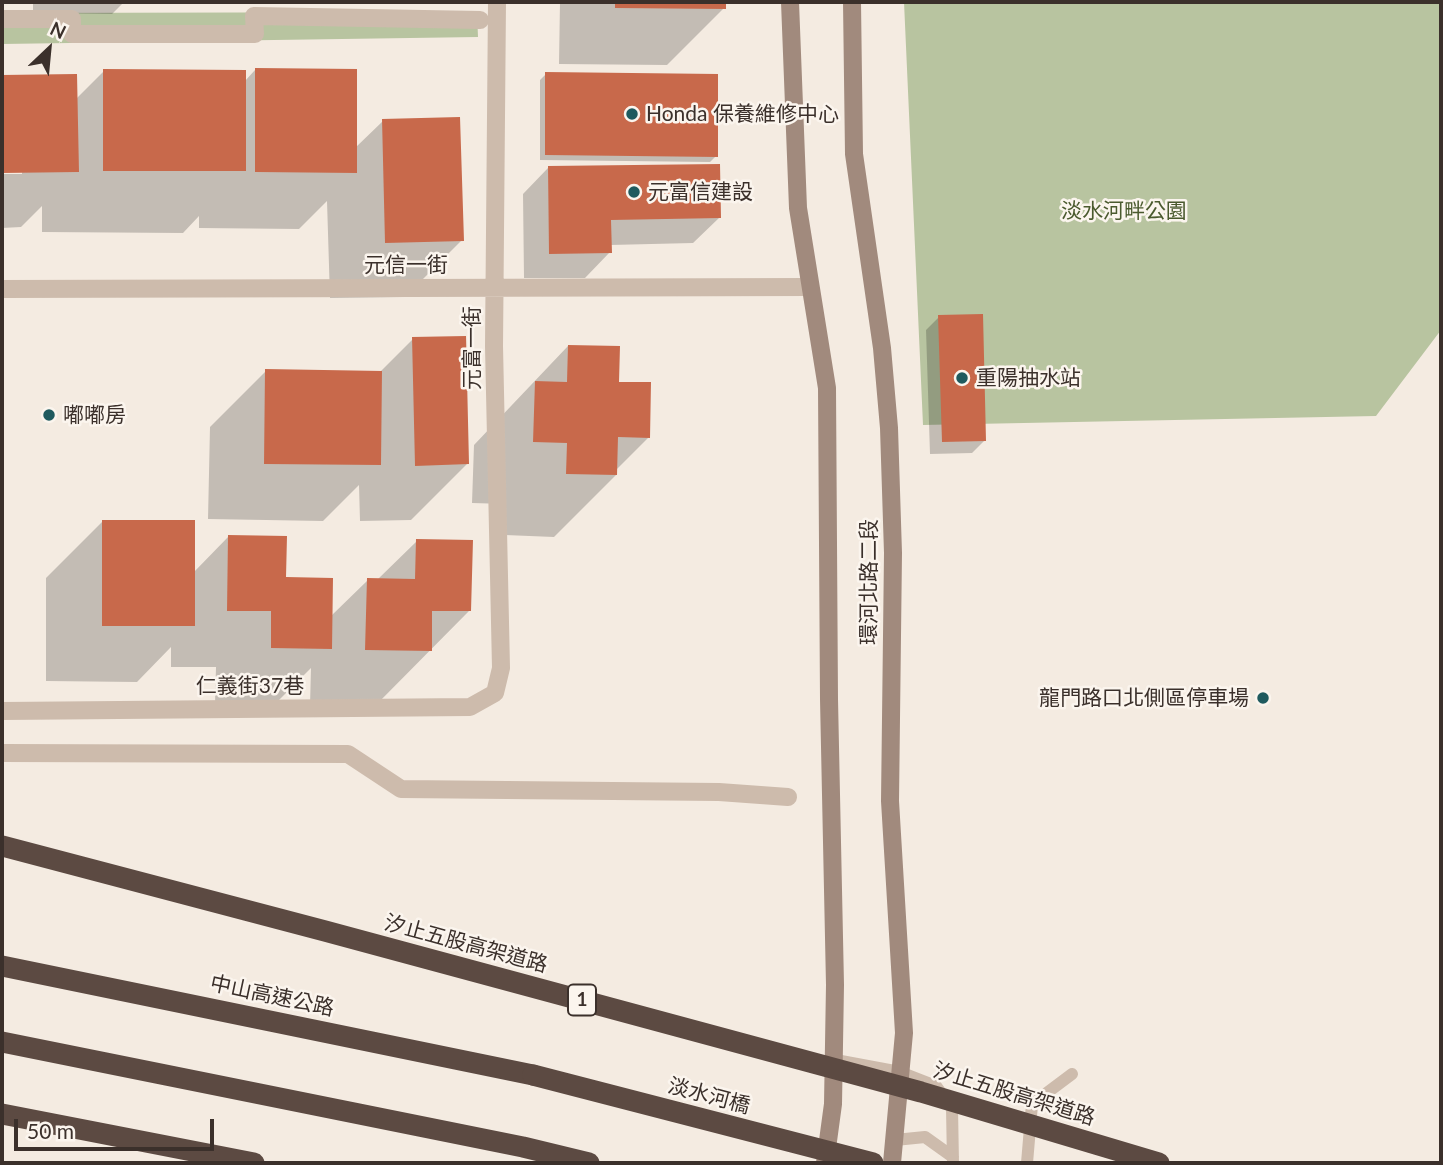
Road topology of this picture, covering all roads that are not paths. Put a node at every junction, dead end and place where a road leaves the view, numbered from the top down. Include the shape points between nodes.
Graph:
1 (497, 2) edge
2 (790, 2) edge
3 (852, 2) edge
4 (2, 19) edge
5 (480, 20) dead end
6 (810, 287) junction
7 (2, 289) edge
8 (495, 289) junction
9 (495, 692) joint
10 (2, 711) edge
11 (2, 753) edge
12 (788, 797) dead end
13 (2, 846) edge
14 (2, 966) edge
15 (2, 1042) edge
16 (834, 1059) junction
17 (900, 1072) junction
18 (1072, 1074) dead end
19 (533, 1075) joint
20 (2, 1114) edge
21 (895, 1140) junction
22 (953, 1160) edge
23 (254, 1163) edge
24 (589, 1163) edge
25 (825, 1163) edge
26 (873, 1163) edge
27 (891, 1163) edge
28 (1027, 1163) edge
29 (1159, 1163) edge

1 - 8 street, 元富一街
2 - 6 main road, 環河北路二段 via 798,208
3 - 17 main road, 環河北路二段 via 855,154 889,428 893,553 890,801 904,1033
4 - 5 street via 72,19 72,34 255,34 254,16
6 - 8 street, 元信一街
6 - 16 main road, 環河北路二段 via 827,388
7 - 8 street, 元信一街
8 - 9 street, 元富一街 via 501,668
9 - 10 street, 仁義街37巷 via 470,707
11 - 12 street via 348,754 401,789 719,792
13 - 29 highway, 汐止五股高架道路 / 1, bridge via 921,1092
14 - 19 highway, 中山高速公路
15 - 24 highway
16 - 17 lane
16 - 25 main road, 環河北路二段
17 - 21 main road, 環河北路二段
17 - 22 lane via 936,1086 952,1108
18 - 28 lane via 1032,1104
19 - 26 highway, 淡水河橋, bridge
20 - 23 highway
21 - 22 lane via 925,1137
21 - 27 main road, 環河北路二段

